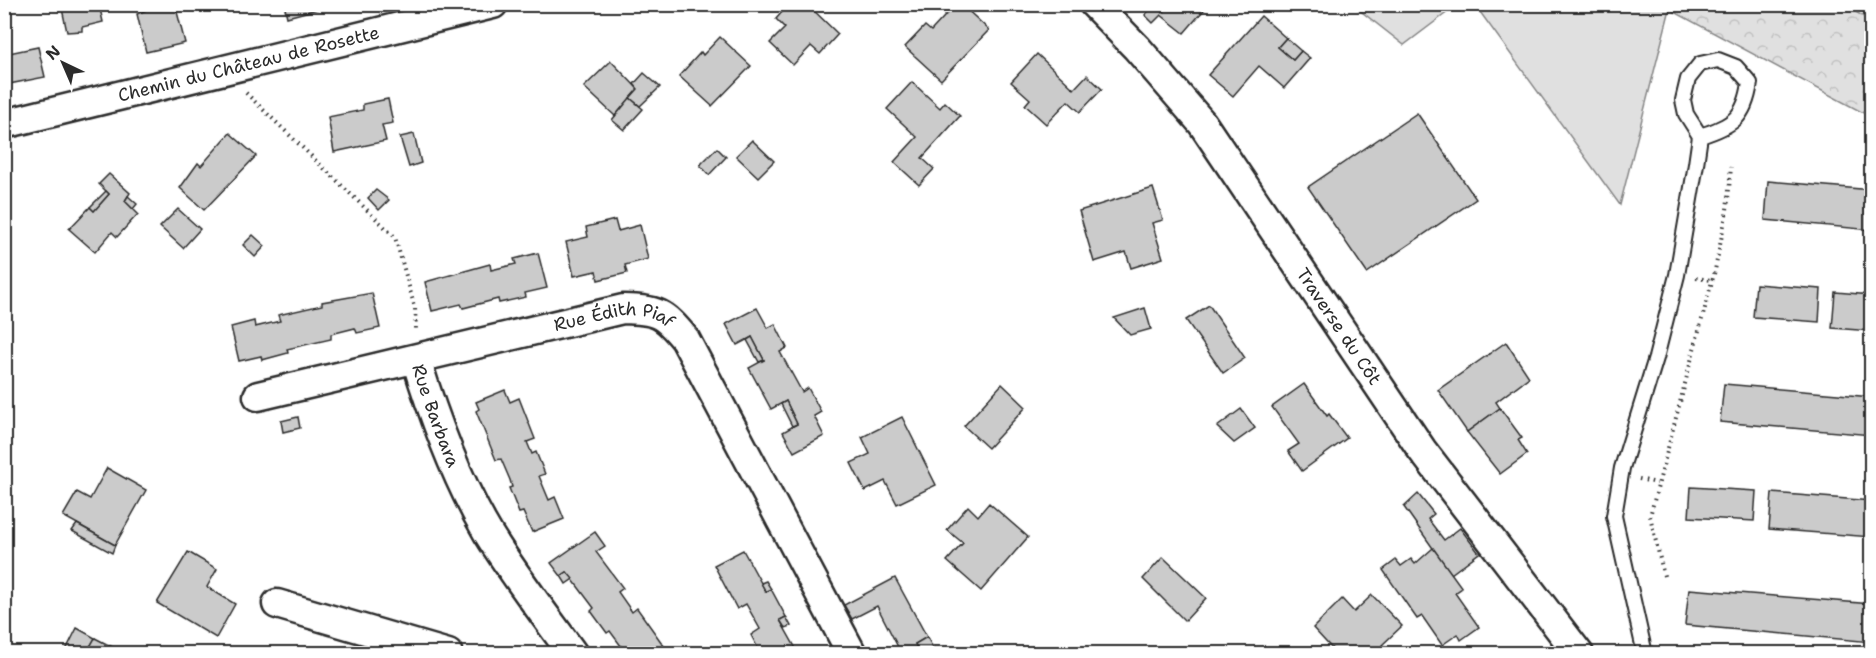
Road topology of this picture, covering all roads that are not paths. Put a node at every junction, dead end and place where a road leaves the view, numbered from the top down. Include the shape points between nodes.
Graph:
1 (493, 4) edge
2 (1094, 4) edge
3 (4, 124) edge
4 (1700, 136) junction
5 (416, 359) junction
6 (258, 396) dead end
7 (277, 604) dead end
8 (448, 654) edge
9 (573, 654) edge
10 (852, 654) edge
11 (1579, 654) edge
12 (1645, 654) edge

1 - 3 street, Chemin du Château de Rosette
2 - 11 street, Traverse du Côt via 1202,123 1422,450
4 - 4 lane via 1686,114 1683,100 1688,79 1700,64 1718,60 1736,67 1750,83 1748,104 1727,128
4 - 12 lane via 1677,275 1622,468 1614,516
5 - 6 street, Rue Édith Piaf
5 - 9 street, Rue Barbara via 431,408 466,493 515,574
5 - 10 street, Rue Édith Piaf via 623,309 646,310 666,317 685,339
7 - 8 street

